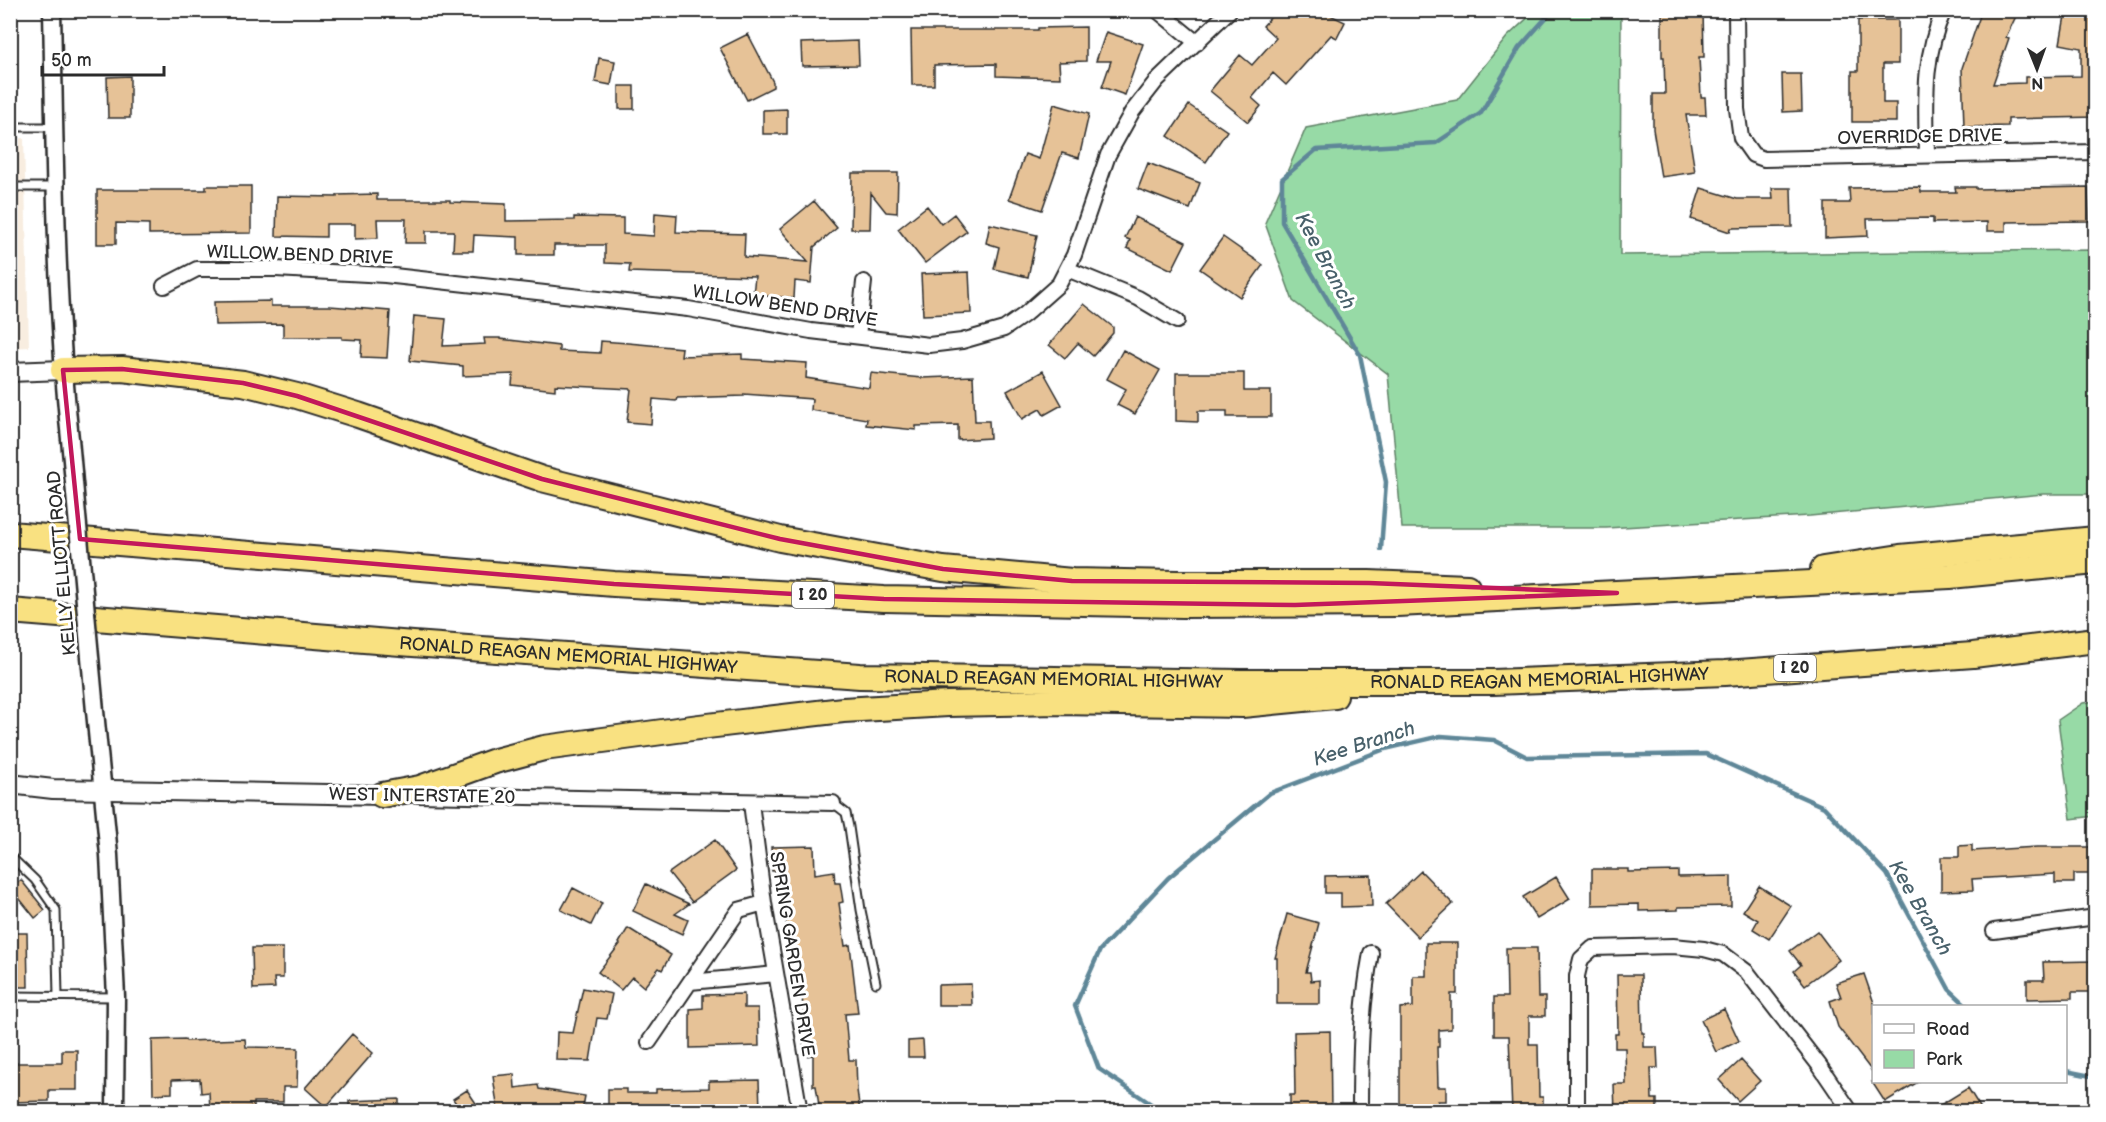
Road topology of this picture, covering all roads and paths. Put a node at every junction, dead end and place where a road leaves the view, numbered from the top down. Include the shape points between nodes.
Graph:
1 (52, 10) edge
2 (1157, 10) edge
3 (1230, 10) edge
4 (1736, 10) edge
5 (1944, 10) edge
6 (1197, 43) junction
7 (10, 127) edge
8 (54, 127) junction
9 (2096, 152) edge
10 (1927, 154) junction
11 (10, 187) edge
12 (56, 187) junction
13 (1067, 269) junction
14 (864, 282) dead end
15 (164, 286) dead end
16 (1177, 321) dead end
17 (858, 336) junction
18 (63, 370) junction
19 (10, 372) edge
20 (10, 534) edge
21 (2096, 539) edge
22 (2096, 562) edge
23 (1693, 590) junction
24 (1617, 593) junction
25 (10, 611) edge
26 (2096, 640) edge
27 (1493, 682) junction
28 (10, 784) edge
29 (102, 789) junction
30 (382, 795) junction
31 (751, 803) junction
32 (834, 803) joint
33 (10, 856) edge
34 (764, 903) junction
35 (2096, 917) edge
36 (1994, 930) dead end
37 (1371, 953) dead end
38 (776, 974) junction
39 (690, 982) junction
40 (876, 983) dead end
41 (10, 996) edge
42 (58, 996) junction
43 (116, 996) junction
44 (650, 1042) dead end
45 (115, 1112) edge
46 (800, 1112) edge
47 (1360, 1112) edge
48 (1577, 1112) edge
49 (1851, 1112) edge

1 - 8 street, KELLY ELLIOTT ROAD
2 - 6 street
3 - 6 street, WILLOW BEND DRIVE
4 - 10 street, OVERRIDGE DRIVE via 1737,109 1742,138 1753,155 1764,159
5 - 10 street via 1926,70
6 - 13 street, WILLOW BEND DRIVE via 1157,80 1127,120 1108,155
7 - 8 lane
8 - 12 street, KELLY ELLIOTT ROAD
9 - 10 street, OVERRIDGE DRIVE
11 - 12 lane
12 - 18 street, KELLY ELLIOTT ROAD
13 - 16 street via 1138,298
13 - 17 street, WILLOW BEND DRIVE via 1059,284 1004,328 962,341 929,345
14 - 17 street
15 - 17 street, WILLOW BEND DRIVE via 197,269 385,275 688,309
18 - 19 main road
18 - 24 highway via 122,369 243,383 358,415 542,479 780,539 943,569 1072,581 1369,583
18 - 29 street, KELLY ELLIOTT ROAD, bridge
20 - 24 highway, I 20 via 614,584 884,599 1295,605
21 - 23 highway via 1900,557
22 - 23 highway, I 20 via 1950,576
23 - 24 highway, I 20
25 - 27 highway, RONALD REAGAN MEMORIAL HIGHWAY / I 20 via 861,676
26 - 27 highway, RONALD REAGAN MEMORIAL HIGHWAY / I 20 via 1973,655 1725,673
27 - 30 highway via 1242,705 970,703 843,710 544,748 420,788
28 - 29 main road, WEST INTERSTATE 20
29 - 30 main road, WEST INTERSTATE 20
29 - 43 street, KELLY ELLIOTT ROAD
30 - 31 street, WEST INTERSTATE 20
31 - 32 street, WEST INTERSTATE 20
31 - 34 street, SPRING GARDEN DRIVE
32 - 40 lane via 846,813
33 - 42 lane via 35,880 56,909
34 - 38 street, SPRING GARDEN DRIVE
34 - 39 street via 739,910
35 - 36 street
37 - 47 street via 1360,1038
38 - 39 street
38 - 46 street, SPRING GARDEN DRIVE
39 - 44 street
41 - 42 lane
42 - 43 lane
43 - 45 street, KELLY ELLIOTT ROAD
48 - 49 street via 1577,976 1581,959 1593,948 1673,946 1723,954 1747,972

